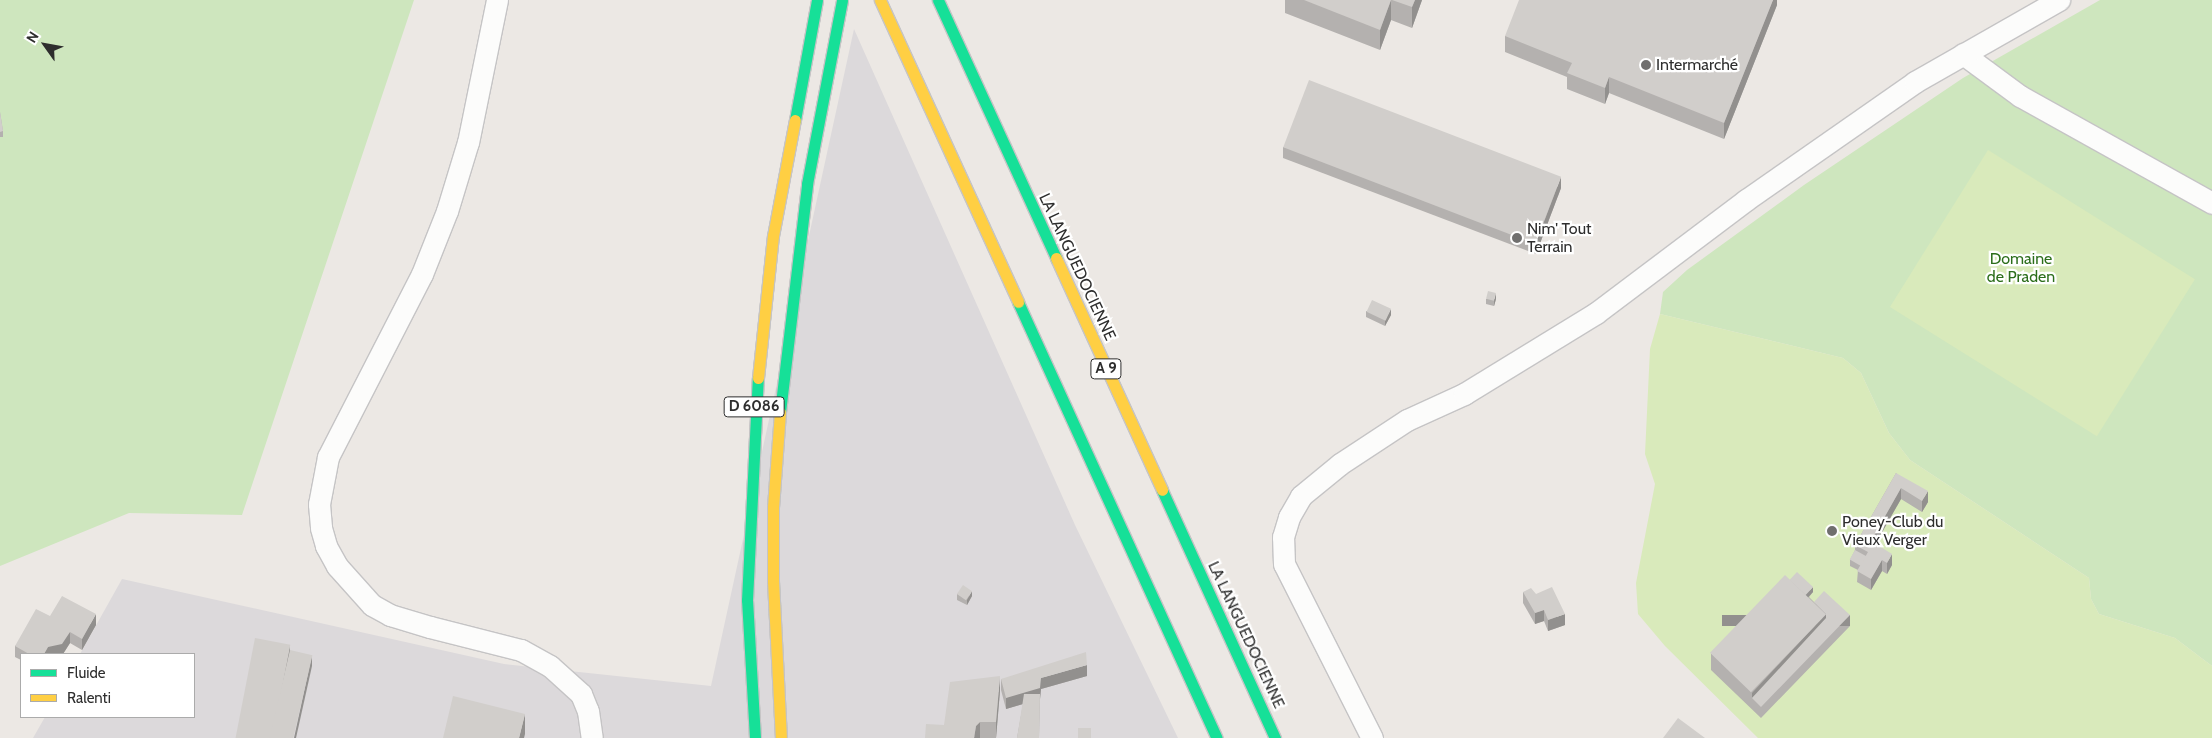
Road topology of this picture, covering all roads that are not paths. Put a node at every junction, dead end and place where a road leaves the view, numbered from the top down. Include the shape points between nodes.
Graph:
1 (497, 0) edge
2 (817, 0) edge
3 (842, 0) edge
4 (880, 0) edge
5 (938, 0) edge
6 (2059, 0) edge
7 (1963, 54) junction
8 (2212, 203) edge
9 (592, 738) edge
10 (755, 738) edge
11 (782, 738) edge
12 (1217, 738) edge
13 (1275, 738) edge
14 (1372, 738) edge

1 - 9 street via 468,142 447,211 422,274 328,458 319,504 321,528 337,566 372,605 414,622 521,650 570,681 581,694 588,711
2 - 10 main road, D 6086 via 773,236 754,415 747,600
3 - 11 main road, D 6086 via 791,287 773,507 773,581
4 - 12 main road
5 - 13 main road, LA LANGUEDOCIENNE / A 9
6 - 7 street
7 - 8 street via 2020,96
7 - 14 street via 1835,137 1596,313 1464,394 1407,420 1334,468 1302,496 1289,517 1283,537 1284,564

